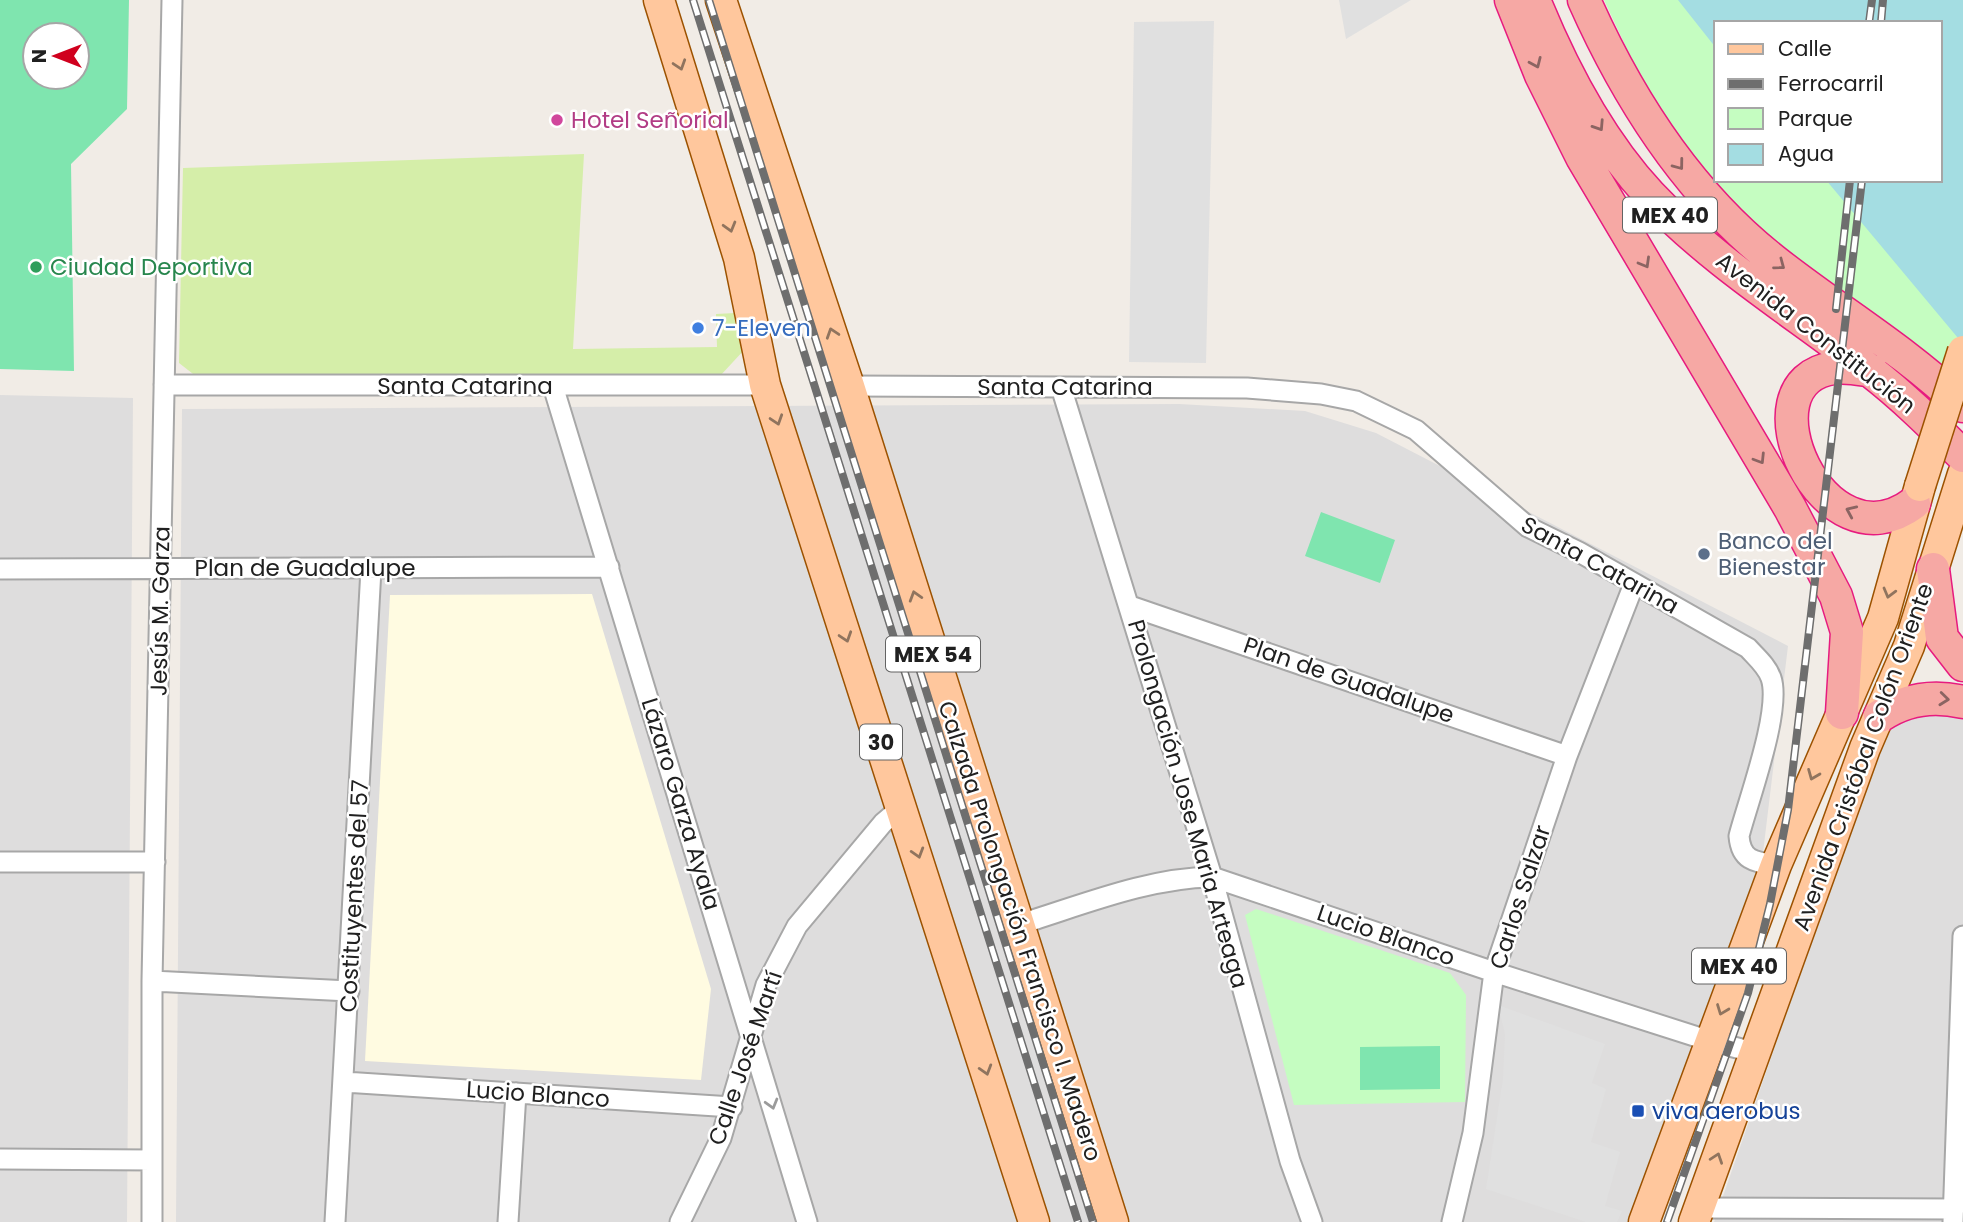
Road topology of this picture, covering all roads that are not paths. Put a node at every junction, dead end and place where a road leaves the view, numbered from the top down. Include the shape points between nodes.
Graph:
1 (172, 0) edge
2 (659, 0) edge
3 (722, 0) edge
4 (1511, 0) edge
5 (1534, 0) edge
6 (1584, 0) edge
7 (1963, 351) edge
8 (1872, 371) junction
9 (164, 385) junction
10 (765, 385) junction
11 (553, 386) junction
12 (849, 386) junction
13 (1060, 387) junction
14 (1963, 406) edge
15 (1963, 456) edge
16 (1963, 474) edge
17 (1917, 494) junction
18 (609, 567) junction
19 (161, 568) junction
20 (0, 569) edge
21 (371, 569) junction
22 (1933, 569) junction
23 (1634, 584) junction
24 (1130, 606) junction
25 (1963, 665) edge
26 (1963, 702) edge
27 (1842, 713) junction
28 (1880, 716) junction
29 (1567, 756) junction
30 (903, 806) junction
31 (0, 862) edge
32 (155, 862) junction
33 (1776, 865) junction
34 (1212, 877) junction
35 (1017, 925) junction
36 (1963, 936) edge
37 (1494, 972) junction
38 (152, 981) junction
39 (349, 991) junction
40 (753, 1038) junction
41 (1710, 1041) junction
42 (1754, 1052) junction
43 (344, 1082) junction
44 (516, 1093) junction
45 (732, 1107) junction
46 (0, 1159) edge
47 (152, 1160) junction
48 (1697, 1215) edge
49 (1954, 1216) edge
50 (152, 1222) edge
51 (335, 1222) edge
52 (508, 1222) edge
53 (680, 1222) edge
54 (807, 1222) edge
55 (1034, 1222) edge
56 (1113, 1222) edge
57 (1312, 1222) edge
58 (1452, 1222) edge
59 (1644, 1222) edge

1 - 9 street, Jesús M. Garza
2 -> 10 main road, 30 via 739,258
12 -> 3 main road, Calzada Prolongación Francisco I. Madero / MEX 54
4 -> 27 highway via 1541,75 1582,157 1790,508 1836,596 1847,632
5 -> 8 highway, Avenida Constitución / MEX 40 via 1578,93 1648,192 1740,273
6 -> 14 highway, Avenida Constitución / MEX 40 via 1616,69 1649,123 1728,220 1773,260 1904,354
7 - 17 main road, MEX 40, bridge
8 - 15 highway, Avenida Constitución / MEX 40
17 -> 8 highway via 1899,514 1884,519 1854,514 1816,486 1799,458 1792,410 1803,385 1831,368
9 - 11 street, Santa Catarina
9 - 19 street, Jesús M. Garza
10 - 11 street, Santa Catarina
10 -> 30 main road, 30
11 - 18 street, Lázaro Garza Ayala
12 - 13 street, Santa Catarina
35 -> 12 main road, Calzada Prolongación Francisco I. Madero / MEX 54
13 - 23 street, Santa Catarina via 1247,388 1356,401 1416,430 1528,527
13 - 24 street, Prolongación Jose Maria Arteaga
16 - 22 main road, MEX 40
17 -> 27 main road, Avenida Cristóbal Colón Oriente / MEX 40 via 1883,618
18 - 21 street, Plan de Guadalupe
18 - 40 street, Lázaro Garza Ayala
19 - 20 street, Plan de Guadalupe
19 - 21 street, Plan de Guadalupe
19 - 32 street, Jesús M. Garza
21 - 39 street, Costituyentes del 57
22 - 25 highway via 1942,638
22 - 28 main road, Avenida Cristóbal Colón Oriente / MEX 40 via 1909,646
23 - 29 street, Carlos Salzar
23 - 33 street, Santa Catarina via 1748,648 1771,678 1772,711 1739,836 1742,853 1749,861
24 - 29 street, Plan de Guadalupe
24 - 34 street, Prolongación Jose Maria Arteaga
28 -> 26 highway via 1918,700
27 -> 33 main road, Avenida Cristóbal Colón Oriente / MEX 40
28 - 42 main road, Avenida Cristóbal Colón Oriente / MEX 40
29 - 37 street, Carlos Salzar
30 - 40 street, Calle José Martí via 797,926 766,985
30 -> 55 main road, 30
31 - 32 street
32 - 38 street, Jesús M. Garza
33 -> 41 main road, Avenida Cristóbal Colón Oriente / MEX 40
34 - 35 street, Lucio Blanco via 1182,877
34 - 37 street, Lucio Blanco
34 - 57 street, Prolongación Jose Maria Arteaga via 1290,1161
35 - 56 main road, Calzada Prolongación Francisco I. Madero / MEX 54
36 - 49 street
37 - 41 street, Lucio Blanco
37 - 58 street, Carlos Salzar via 1473,1133
38 - 39 street
38 - 47 street, Jesús M. Garza
39 - 43 street, Costituyentes del 57
40 - 45 street, Calle José Martí
40 -> 54 street, Lázaro Garza Ayala
41 - 42 street, Lucio Blanco
41 - 59 main road, Avenida Cristóbal Colón Oriente / MEX 40
48 -> 42 main road, Avenida Cristóbal Colón Oriente / MEX 40
43 - 44 street, Lucio Blanco
43 - 51 street, Costituyentes del 57
44 - 45 street, Lucio Blanco
44 - 52 street
45 - 53 street, Calle José Martí
46 - 47 street
47 - 50 street, Jesús M. Garza
48 - 49 street

